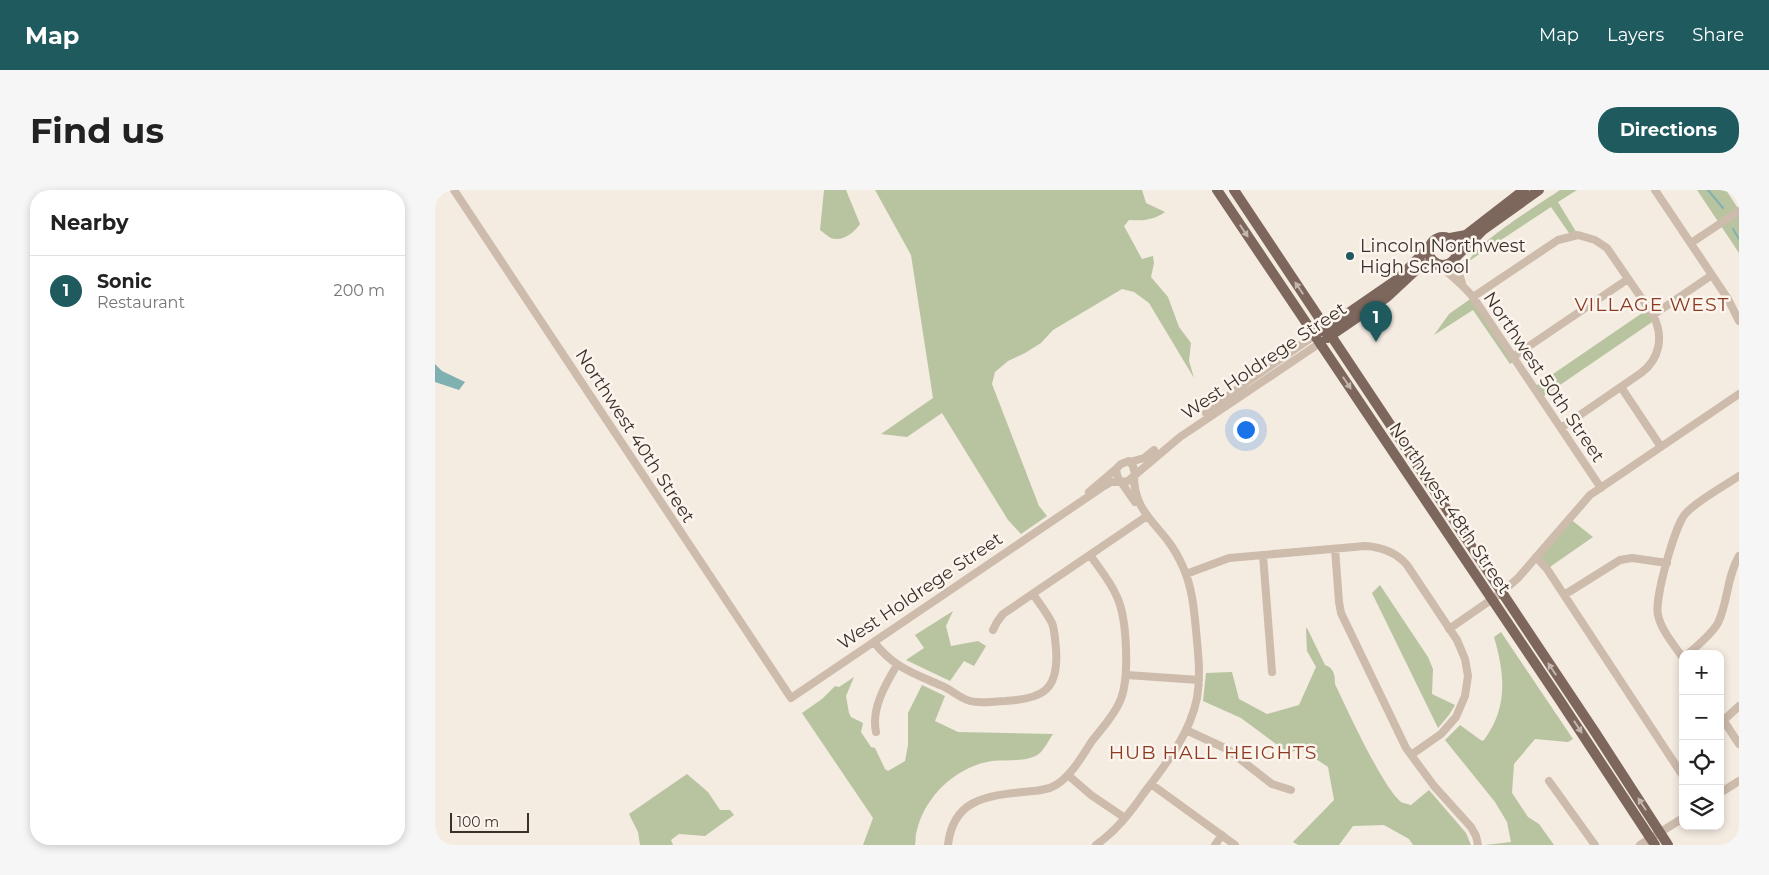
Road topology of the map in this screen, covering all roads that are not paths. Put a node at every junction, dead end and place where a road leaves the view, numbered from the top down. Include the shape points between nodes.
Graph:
1 (455, 190) edge
2 (1217, 190) edge
3 (1234, 190) edge
4 (1524, 190) edge
5 (1539, 190) edge
6 (1655, 190) edge
7 (1739, 211) edge
8 (1450, 238) junction
9 (1691, 243) junction
10 (1429, 248) junction
11 (1456, 257) junction
12 (1439, 265) junction
13 (1712, 275) junction
14 (1628, 279) junction
15 (1462, 283) junction
16 (1473, 298) junction
17 (1653, 315) junction
18 (1739, 321) edge
19 (1328, 332) junction
20 (1317, 339) junction
21 (1513, 357) junction
22 (1621, 387) junction
23 (1739, 394) edge
24 (1561, 428) junction
25 (1661, 447) junction
26 (1130, 462) junction
27 (1116, 469) junction
28 (1134, 475) junction
29 (1739, 476) edge
30 (1121, 482) junction
31 (1601, 488) junction
32 (1141, 507) junction
33 (1066, 511) junction
34 (1147, 516) junction
35 (1335, 549) junction
36 (1090, 555) junction
37 (1263, 555) junction
38 (1739, 556) edge
39 (1536, 557) junction
40 (1667, 562) junction
41 (1186, 574) junction
42 (1033, 594) junction
43 (1564, 595) junction
44 (1497, 596) junction
45 (1449, 629) junction
46 (993, 630) dead end
47 (874, 642) junction
48 (1692, 650) edge
49 (1679, 652) edge
50 (897, 665) junction
51 (1272, 672) dead end
52 (1127, 674) junction
53 (1199, 680) junction
54 (791, 698) joint
55 (1739, 706) edge
56 (1724, 717) edge
57 (1724, 721) edge
58 (1186, 730) junction
59 (876, 732) dead end
60 (1739, 744) edge
61 (1411, 755) junction
62 (1679, 770) edge
63 (1068, 775) junction
64 (1549, 781) dead end
65 (1739, 781) edge
66 (1151, 784) junction
67 (1291, 790) dead end
68 (1724, 790) edge
69 (1125, 818) junction
70 (1679, 821) edge
71 (1222, 835) junction
72 (1655, 839) edge
73 (948, 845) edge
74 (1096, 845) edge
75 (1215, 845) edge
76 (1235, 845) edge
77 (1478, 845) edge
78 (1595, 845) edge
79 (1640, 845) edge
80 (1668, 845) edge

1 - 54 street, Northwest 40th Street
2 -> 20 main road, Northwest 48th Street
19 -> 3 main road, Northwest 48th Street
4 - 8 main road via 1466,235
5 - 11 main road via 1483,230
6 - 9 street
7 - 9 street
8 - 10 main road via 1436,238
8 - 11 main road via 1457,248
9 - 13 street
10 - 12 main road via 1431,260
10 - 19 main road, West Holdrege Street via 1399,278
11 - 12 main road via 1449,264
11 - 15 street, Northwest 50th Street
12 - 15 street, Northwest 50th Street
12 - 19 main road, West Holdrege Street via 1426,264 1417,269 1387,297
13 - 17 street
13 - 18 street
14 - 16 street via 1607,248 1587,236 1571,236 1558,240
14 - 17 street
14 - 21 street
15 - 16 street, Northwest 50th Street
16 - 21 street, Northwest 50th Street
17 - 22 street via 1659,335 1657,354 1646,370
19 - 20 main road, West Holdrege Street
19 - 44 main road, Northwest 48th Street
20 - 26 street, West Holdrege Street via 1247,382 1147,456
20 - 28 street, West Holdrege Street via 1180,437
20 -> 44 main road, Northwest 48th Street
21 - 24 street, Northwest 50th Street
22 - 24 street
22 - 25 street
23 - 25 street
24 - 31 street, Northwest 50th Street
25 - 31 street
26 - 27 street via 1124,462
26 - 28 street
27 - 30 street
27 - 33 street, West Holdrege Street
28 - 30 street
28 - 32 street via 1135,493
29 - 40 street via 1685,514
30 - 32 street
30 - 33 street, West Holdrege Street via 1108,483
31 - 39 street via 1583,502
32 - 34 street
33 - 47 street, West Holdrege Street
34 - 36 street
34 - 41 street via 1172,546
35 - 37 street
35 - 45 street via 1373,546 1391,552 1407,565
35 - 61 street via 1343,617
36 - 42 street
36 - 52 street via 1121,606
37 - 41 street via 1229,558
37 - 51 street
38 - 48 street via 1718,622
39 - 43 street
39 - 44 street via 1519,578
40 - 43 street via 1632,558 1620,560
40 - 49 street via 1657,614
41 - 53 street via 1195,610
42 - 46 street via 1003,614
42 - 50 street via 1053,627 1057,662 1050,684 1035,697 970,701
43 - 62 street
44 - 45 street
44 - 72 main road, Northwest 48th Street
45 - 61 street via 1465,659 1468,676 1465,696 1448,728
47 - 50 street
47 - 54 street, West Holdrege Street
50 - 59 street via 878,706 874,725
52 - 53 street
52 - 63 street via 1118,706
53 - 58 street via 1197,698
55 - 56 street
57 - 60 street
58 - 66 street
58 - 67 street via 1227,750 1272,784
61 - 77 street via 1473,830
63 - 69 street
63 - 73 street via 1044,790 994,795 974,802 959,816 949,835
64 - 78 street
65 - 68 street
66 - 69 street
66 - 71 street
69 - 74 street
70 - 72 street
71 - 75 street
71 - 76 street
72 - 79 street
72 - 80 main road, Northwest 48th Street

